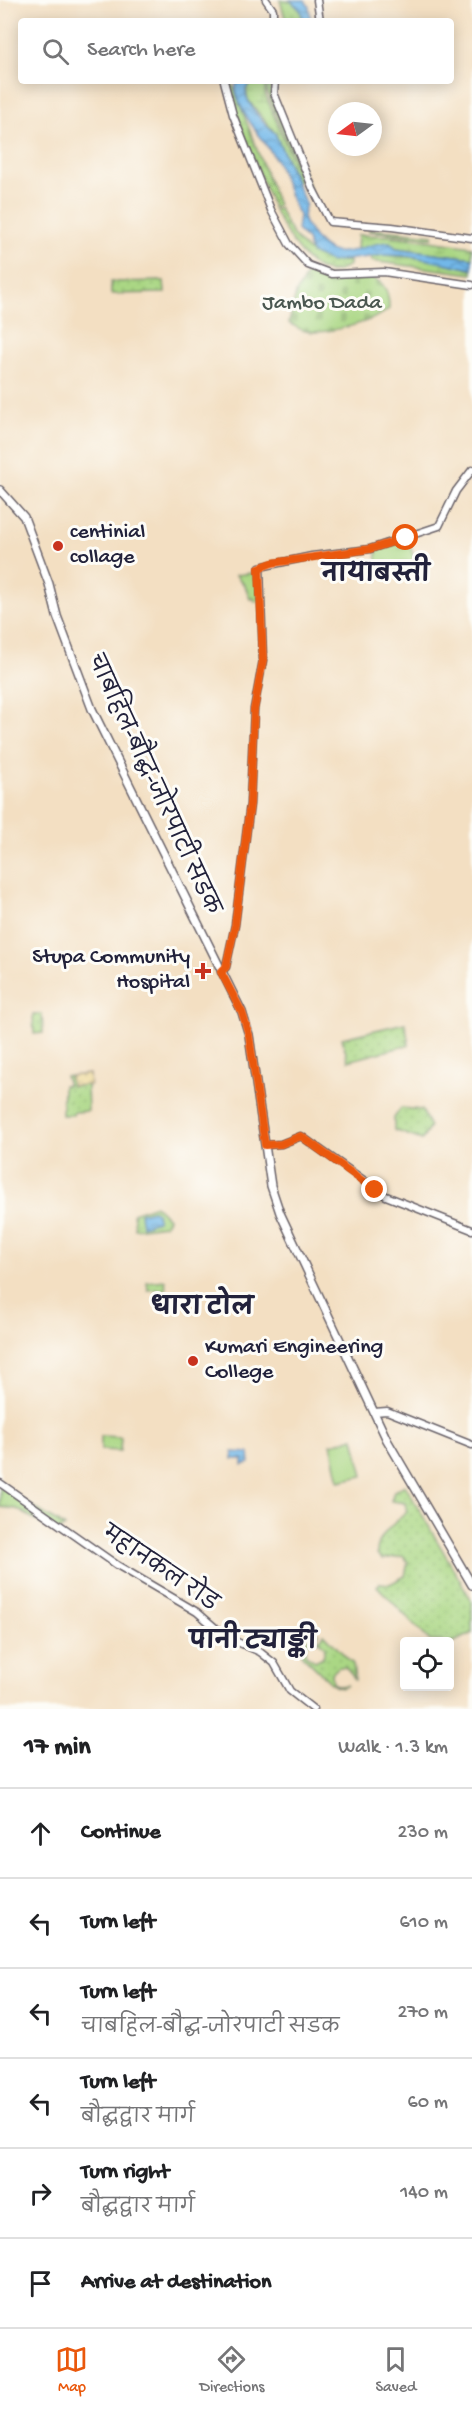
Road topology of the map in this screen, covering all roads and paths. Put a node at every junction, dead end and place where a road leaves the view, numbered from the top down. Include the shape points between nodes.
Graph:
1 (266, 0) edge
2 (317, 0) edge
3 (273, 18) edge
4 (320, 18) edge
5 (225, 84) edge
6 (274, 84) edge
7 (472, 238) edge
8 (472, 285) edge
9 (472, 470) edge
10 (1, 492) edge
11 (221, 972) junction
12 (265, 1145) junction
13 (472, 1230) edge
14 (374, 1412) junction
15 (472, 1445) edge
16 (0, 1483) edge
17 (472, 1585) edge
18 (313, 1709) edge

1 - 3 main road
2 - 4 main road
5 - 8 main road via 271,210 289,244 308,265 332,274 384,272
6 - 7 main road via 313,189 330,222
9 - 11 main road via 456,491 439,526 370,549 264,564 259,568 263,652 254,710 251,799 235,925 226,967
10 - 11 main road, चाबहिल-बौद्ध-जोरपाटी सडक via 24,517 92,709
11 - 12 main road, चाबहिल-बौद्ध-जोरपाटी सडक via 249,1035
12 - 13 main road via 301,1136 386,1196
12 - 14 main road, चाबहिल-बौद्ध-जोरपाटी सडक via 271,1186 284,1221
14 - 15 main road via 387,1411
14 - 17 main road, चाबहिल-बौद्ध-जोरपाटी सडक
16 - 18 main road, महानकल रोड via 117,1565 197,1612 226,1637 260,1652 274,1663 290,1691

